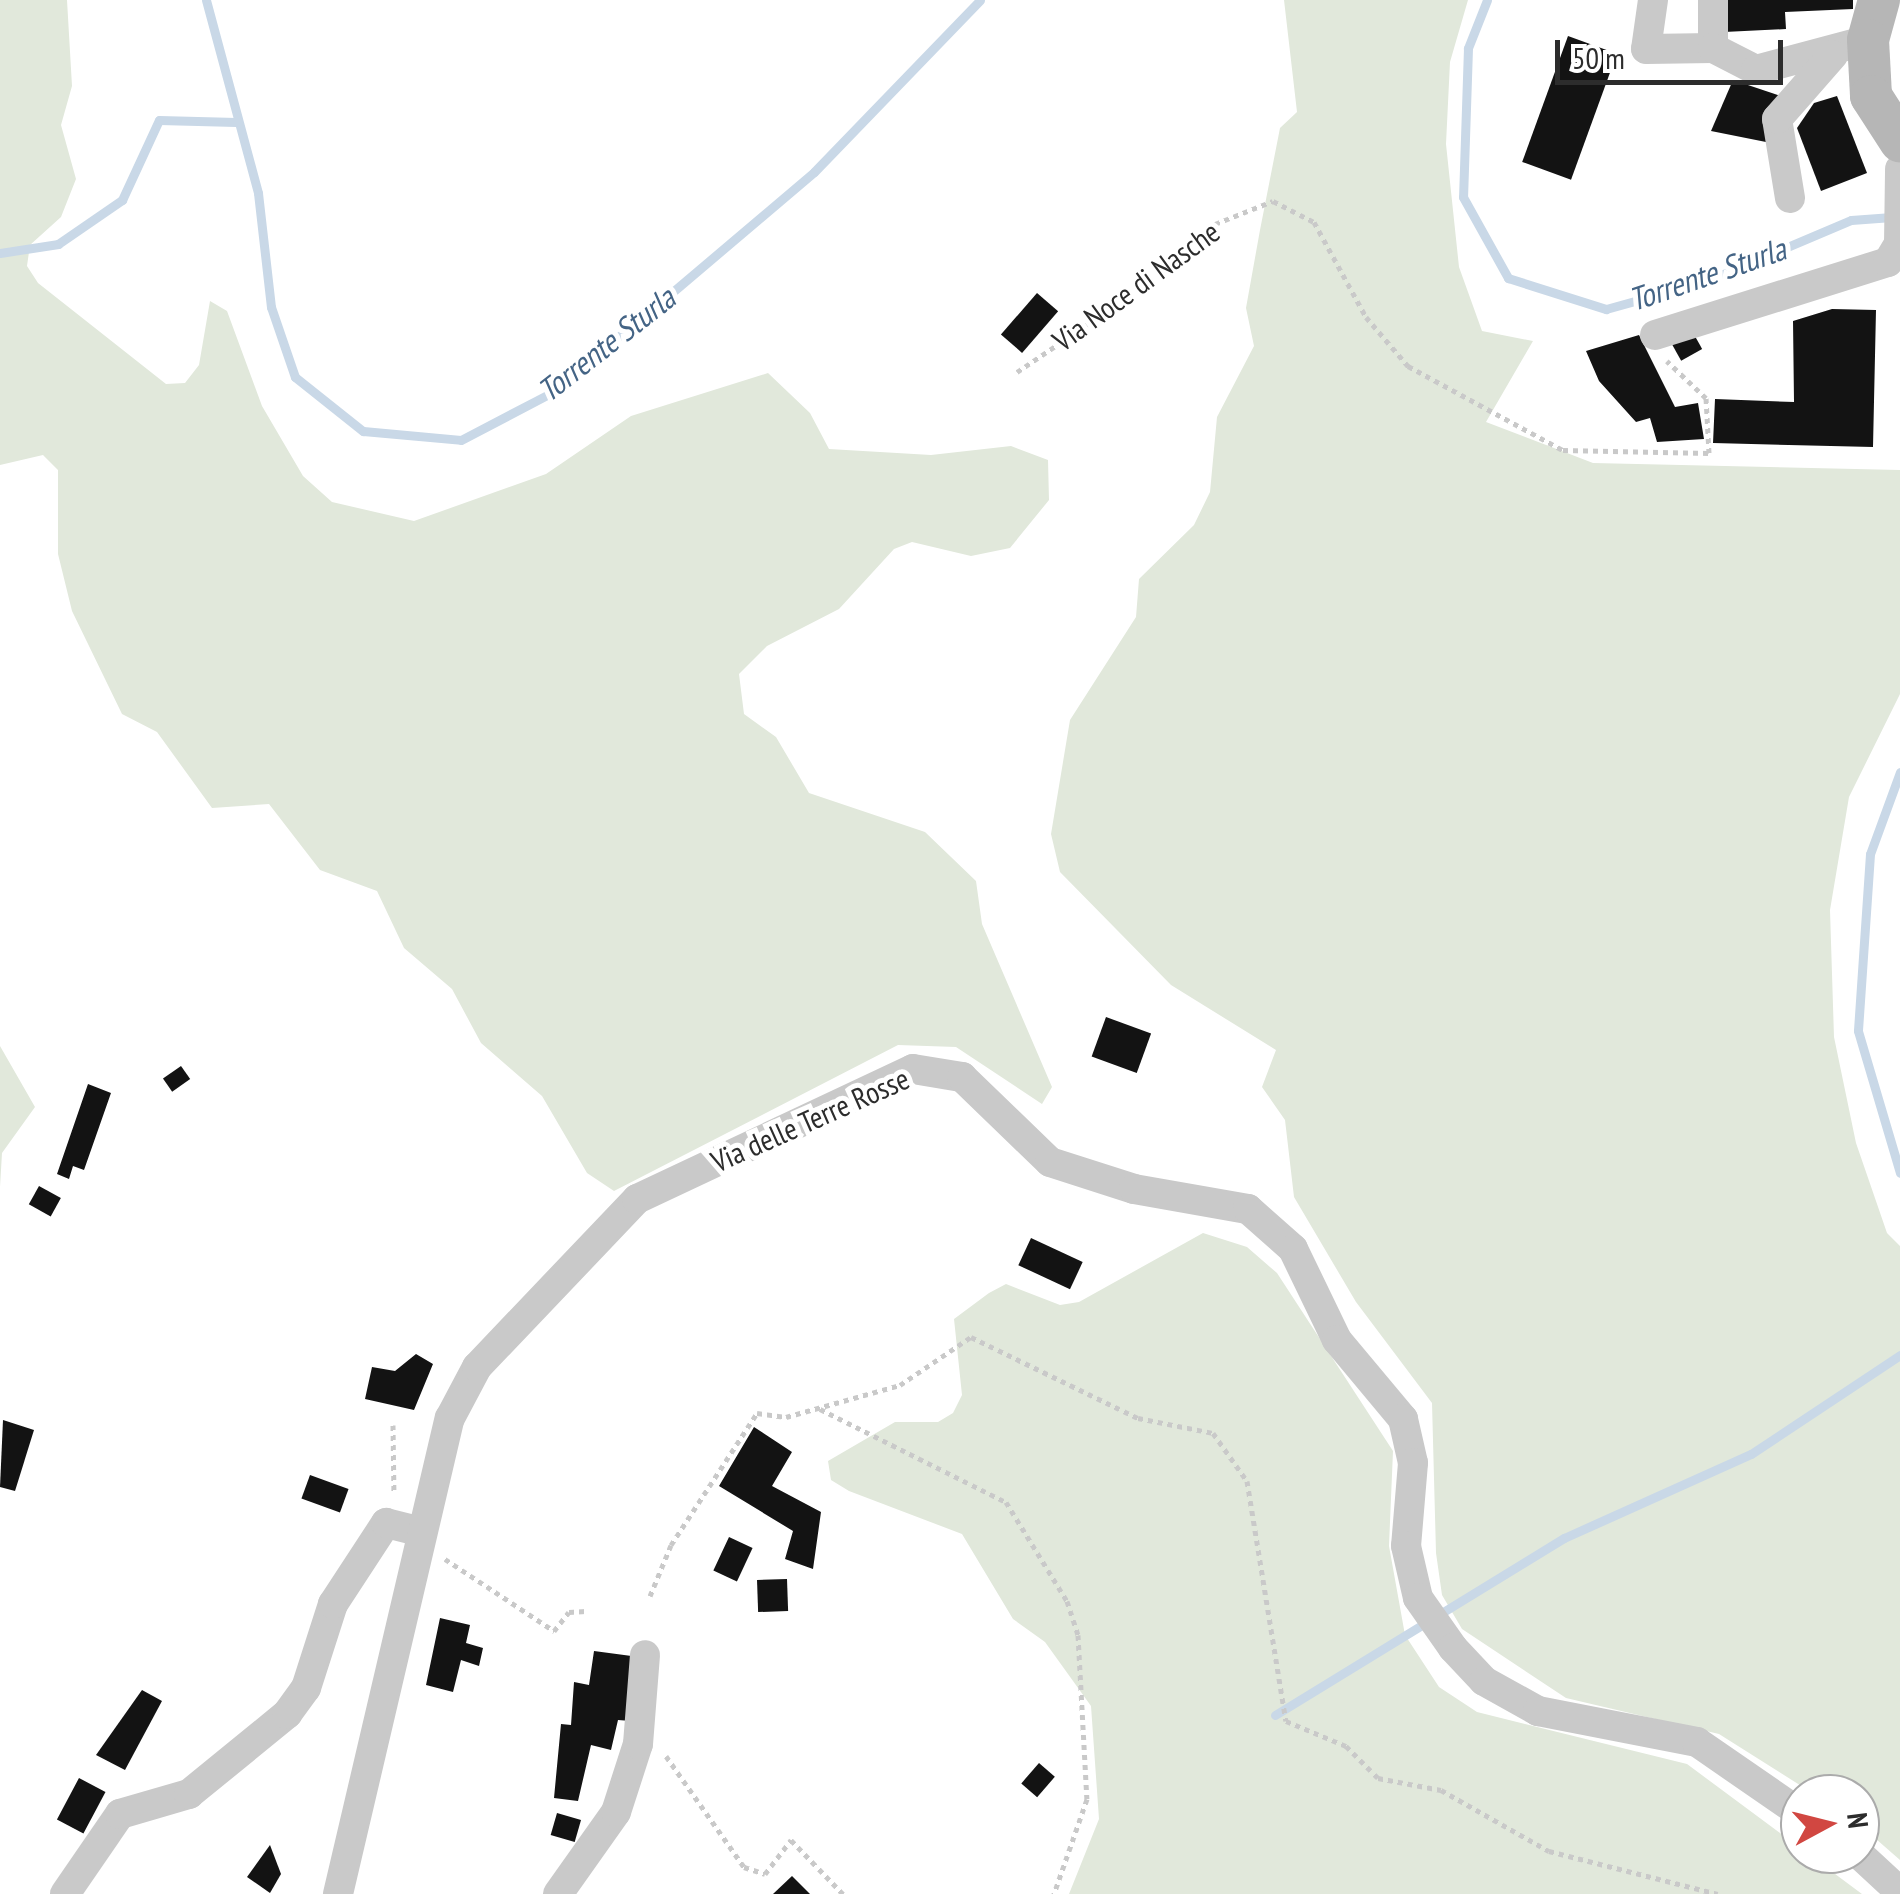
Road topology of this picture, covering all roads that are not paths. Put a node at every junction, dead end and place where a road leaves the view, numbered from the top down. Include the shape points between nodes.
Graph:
1 (1653, 0) edge
2 (1713, 0) edge
3 (1862, 30) edge
4 (1713, 48) junction
5 (1900, 141) edge
6 (1900, 170) edge
7 (1790, 198) dead end
8 (1899, 244) edge
9 (1655, 336) road end
10 (414, 1524) junction
11 (645, 1655) dead end
12 (1780, 1799) edge
13 (1880, 1873) edge
14 (1900, 1892) edge
15 (65, 1894) edge
16 (338, 1894) edge
17 (558, 1894) edge

1 - 4 street via 1646,48
2 - 4 street
3 - 4 street via 1756,70
3 - 5 street via 1872,96
3 - 7 street via 1777,119
6 - 8 street
8 - 9 street via 1868,272
10 - 12 street, Via delle Terre Rosse via 450,1418 477,1367 638,1200 913,1070 962,1077 1050,1162 1248,1209 1293,1248 1338,1340 1403,1418 1413,1463 1406,1546 1418,1598 1484,1680 1538,1712 1697,1742
10 - 15 street via 333,1604 306,1688 287,1714 189,1794 120,1814
10 - 16 street, Via delle Terre Rosse
11 - 17 street via 633,1756 616,1812
13 - 14 street

